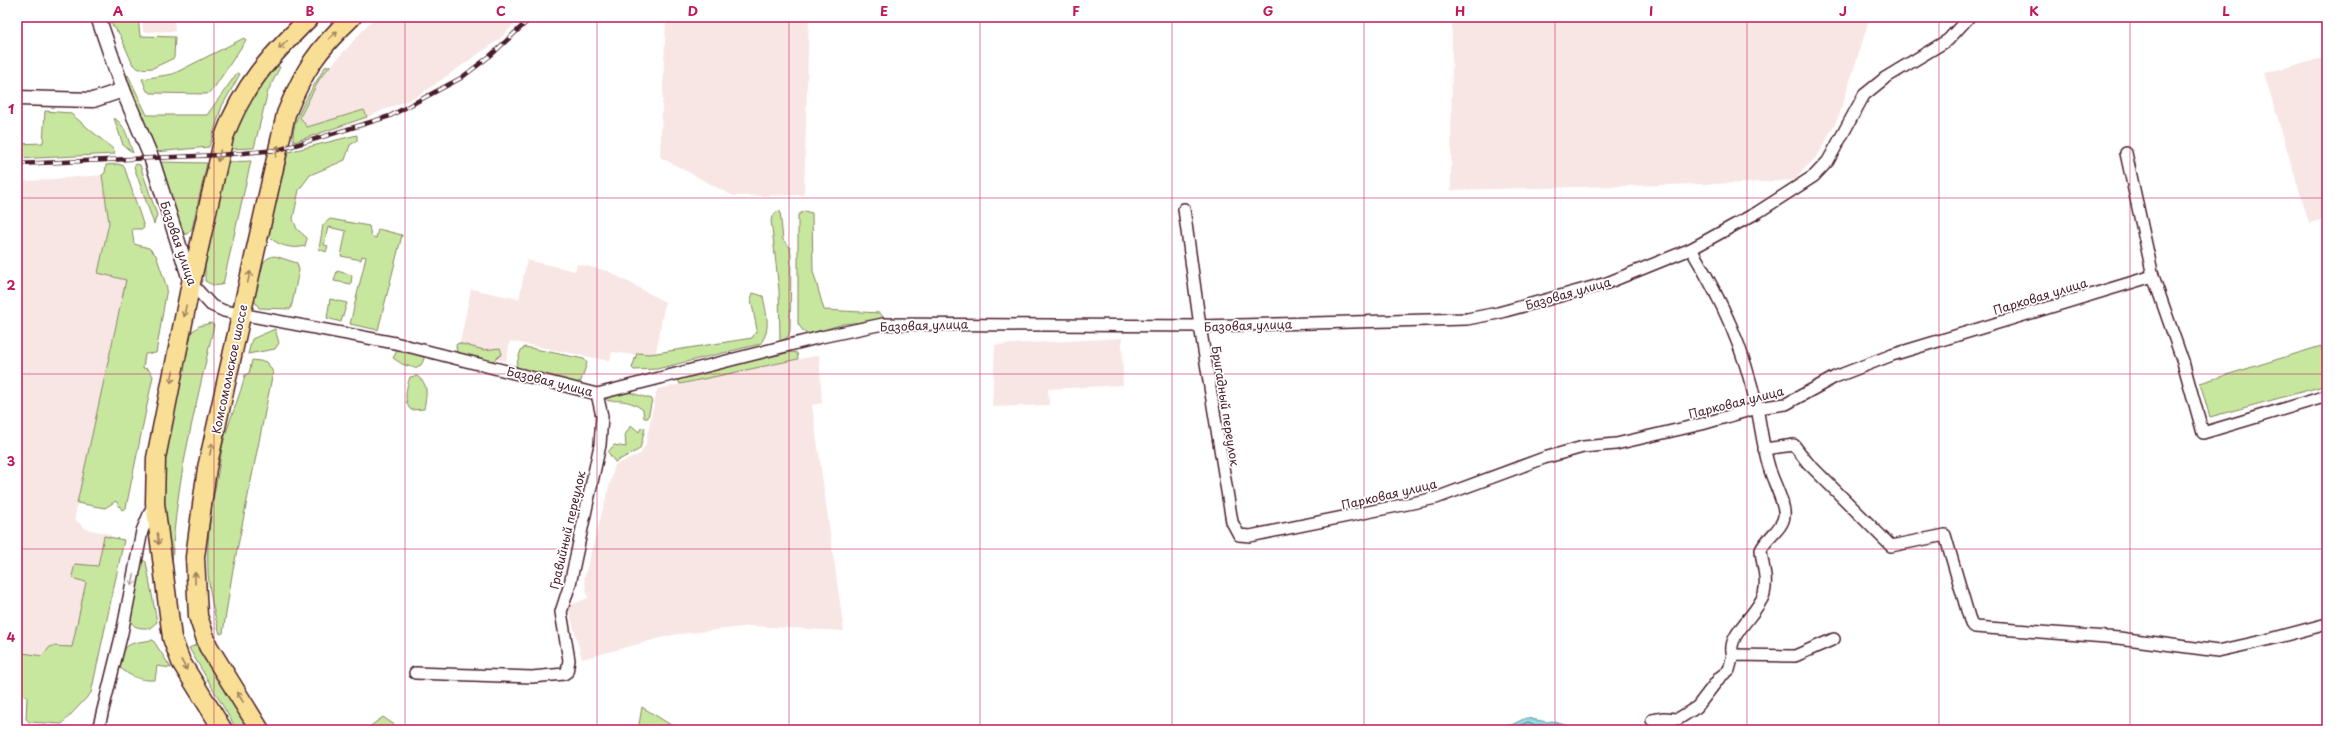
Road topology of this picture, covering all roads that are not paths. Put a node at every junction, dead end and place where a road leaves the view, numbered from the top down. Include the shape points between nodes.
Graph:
1 (98, 17) edge
2 (310, 17) edge
3 (352, 17) edge
4 (1969, 17) edge
5 (122, 90) junction
6 (17, 98) edge
7 (2126, 152) dead end
8 (1184, 209) dead end
9 (1691, 249) junction
10 (2153, 276) junction
11 (191, 283) junction
12 (240, 316) junction
13 (1200, 326) junction
14 (597, 394) junction
15 (2327, 396) edge
16 (1757, 408) junction
17 (1764, 449) junction
18 (154, 502) junction
19 (1239, 535) joint
20 (2327, 624) edge
21 (1834, 639) dead end
22 (1733, 655) junction
23 (415, 673) dead end
24 (1652, 720) dead end
25 (98, 730) edge
26 (223, 730) edge
27 (260, 730) edge

1 - 5 street, Базовая улица
2 -> 11 main road via 262,66 231,116 221,149
12 -> 3 main road, Комсомольское шоссе via 286,114 313,58 327,40
4 - 9 street, Базовая улица via 1948,40 1885,78 1864,95 1828,161 1814,176 1758,212
5 - 6 street via 93,100
5 - 11 street, Базовая улица via 151,157
7 - 10 street
8 - 13 street, Бригадный переулок
9 - 13 street, Базовая улица via 1607,283 1467,319
9 - 16 street via 1718,294 1730,321
10 - 15 street via 2183,362 2203,433
10 - 16 street, Парковая улица via 1892,355 1835,377 1786,404
11 - 12 street, Базовая улица via 211,305
11 -> 18 main road via 156,458
12 - 14 street, Базовая улица via 297,323 395,343
27 -> 12 main road, Комсомольское шоссе via 208,646 198,616 195,588 195,556 200,515
13 - 14 street, Базовая улица via 883,324 821,337
13 - 19 street, Бригадный переулок via 1232,522
14 - 23 street, Гравийный переулок via 602,416 600,444 570,584 561,612 569,660 567,672 532,677
16 - 17 street
16 - 19 street, Парковая улица via 1657,435 1616,444 1584,447 1544,458 1436,498 1250,536
17 - 20 street via 1794,445 1807,462 1891,546 1945,535 1971,624 1975,627 2119,638 2218,651
17 - 22 street via 1785,514 1781,524 1761,550 1766,576 1764,593 1752,616 1734,637 1731,650
18 -> 25 street via 142,531 122,634
18 -> 26 main road via 172,638 181,662
21 - 22 street via 1795,656
22 - 24 street via 1729,670 1720,677 1697,707 1678,719

